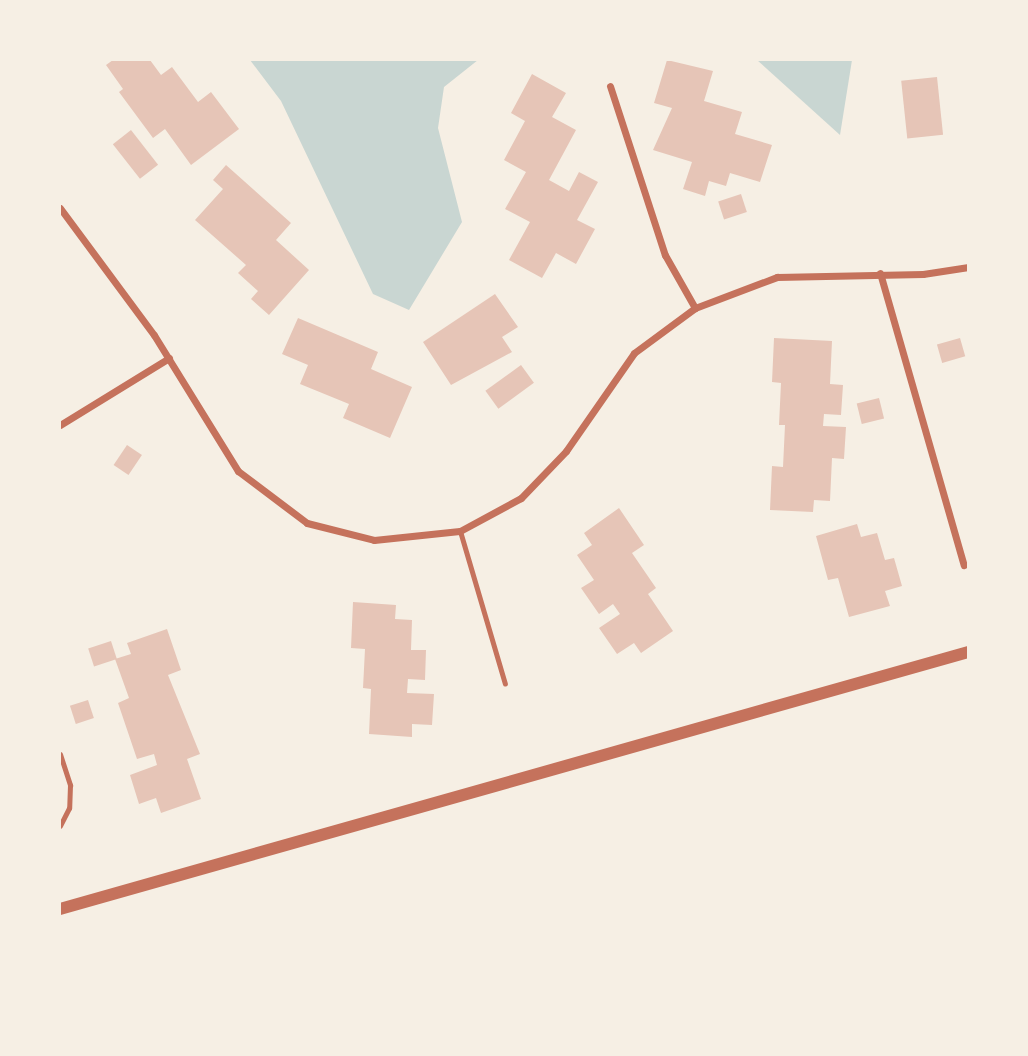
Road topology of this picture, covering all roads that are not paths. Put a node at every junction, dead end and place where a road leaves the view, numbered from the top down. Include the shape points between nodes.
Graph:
1 (610, 86) dead end
2 (60, 208) edge
3 (968, 267) edge
4 (880, 273) junction
5 (695, 308) junction
6 (169, 358) junction
7 (60, 425) edge
8 (460, 531) junction
9 (964, 565) dead end
10 (968, 652) edge
11 (505, 684) dead end
12 (60, 754) edge
13 (60, 826) edge
14 (60, 909) edge

1 - 5 street via 665,255
2 - 6 street
3 - 4 street
4 - 5 street via 777,277
4 - 9 street
5 - 8 street via 634,353 544,478 492,517
6 - 7 street
6 - 8 street via 217,443 277,506 307,523 374,540
8 - 11 lane
10 - 14 street
12 - 13 lane via 70,785 69,808

